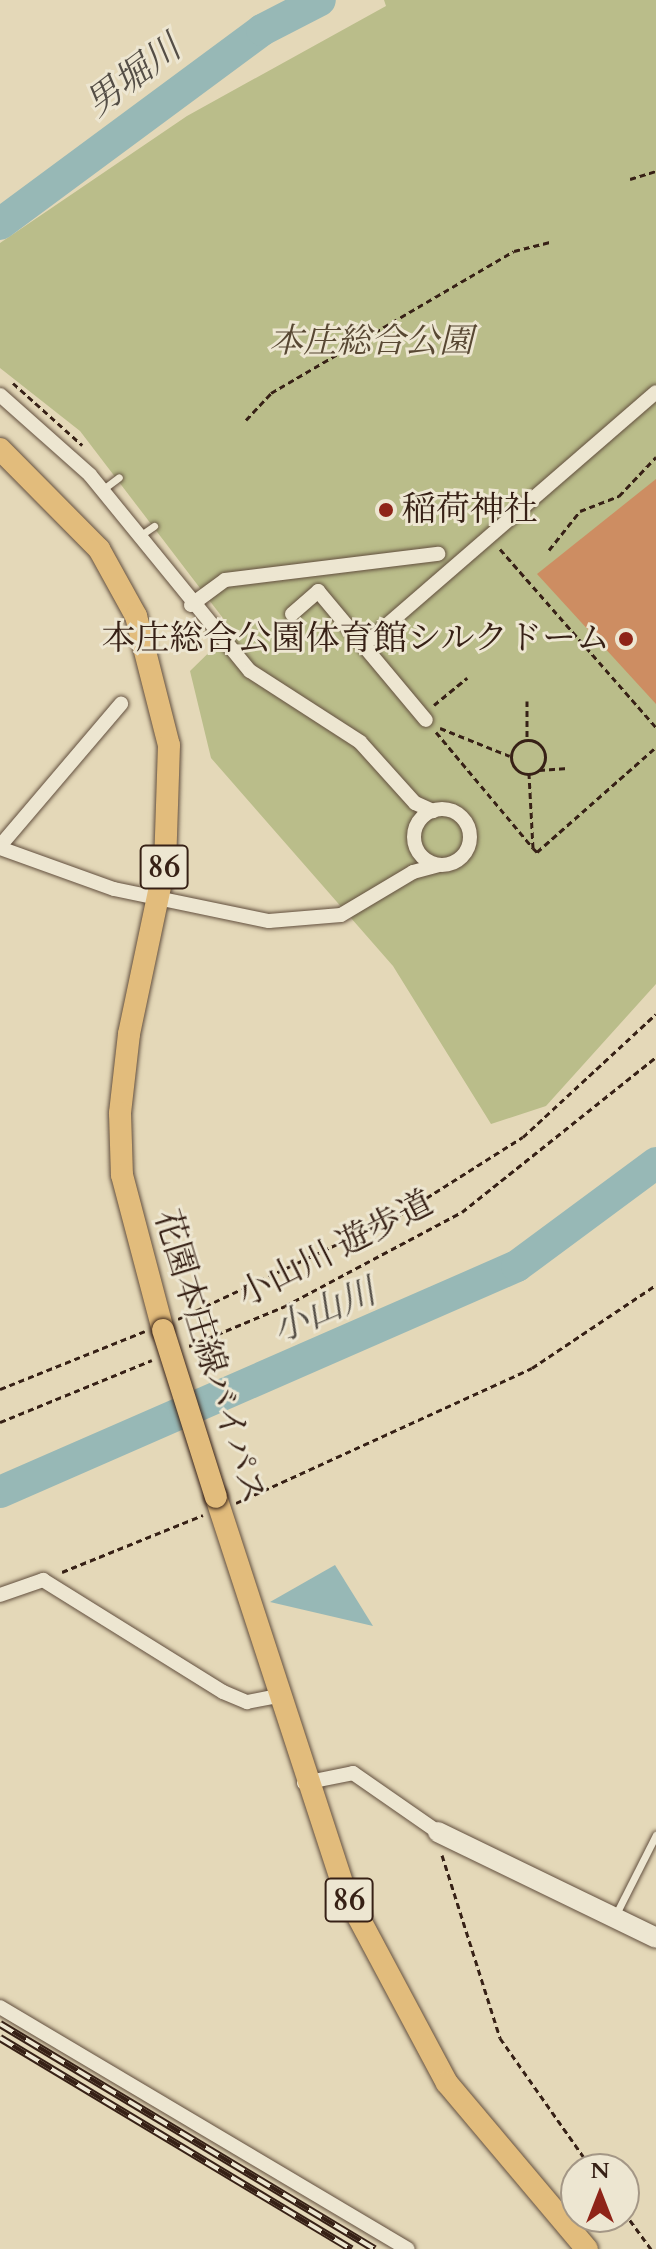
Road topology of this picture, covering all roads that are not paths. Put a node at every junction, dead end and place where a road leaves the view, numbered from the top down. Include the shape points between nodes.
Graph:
1 (656, 392) edge
2 (0, 395) edge
3 (0, 449) edge
4 (119, 477) dead end
5 (102, 490) junction
6 (154, 526) dead end
7 (139, 537) junction
8 (438, 554) dead end
9 (191, 605) junction
10 (292, 614) dead end
11 (364, 645) junction
12 (121, 704) dead end
13 (424, 718) road end
14 (415, 803) junction
15 (433, 811) junction
16 (419, 822) junction
17 (0, 847) edge
18 (417, 848) junction
19 (439, 865) junction
20 (413, 872) junction
21 (159, 900) junction
22 (0, 1595) edge
23 (278, 1696) junction
24 (304, 1783) junction
25 (438, 1832) joint
26 (656, 1835) edge
27 (613, 1917) junction
28 (656, 1938) edge
29 (0, 2007) edge
30 (407, 2249) edge
31 (587, 2249) edge

1 - 11 street
2 - 5 street via 45,429
3 - 21 main road, 花園本庄線バイパス / 86 via 81,527 136,616 169,745 171,807
4 - 5 lane
5 - 7 street
6 - 7 lane
7 - 9 street
8 - 9 street via 225,580
9 - 14 street via 250,671 360,742
10 - 11 street via 318,591
11 - 13 street
12 - 17 street
14 - 15 street
14 - 16 street
15 - 16 street
15 - 19 street via 458,814 471,837 457,861
16 - 18 street
17 - 21 street
18 - 19 street
18 - 20 street
19 - 20 street
20 - 21 street via 371,902 309,921
21 - 23 main road, 花園本庄線バイパス / 86, bridge via 129,1034 120,1113 122,1175 162,1328
22 - 23 street via 43,1580 223,1692 247,1702
23 - 24 main road, 花園本庄線バイパス / 86
24 - 25 street via 353,1773
24 - 31 main road, 花園本庄線バイパス / 86 via 346,1894 412,2025 504,2159
25 - 27 street
26 - 27 lane
27 - 28 street
29 - 30 street

